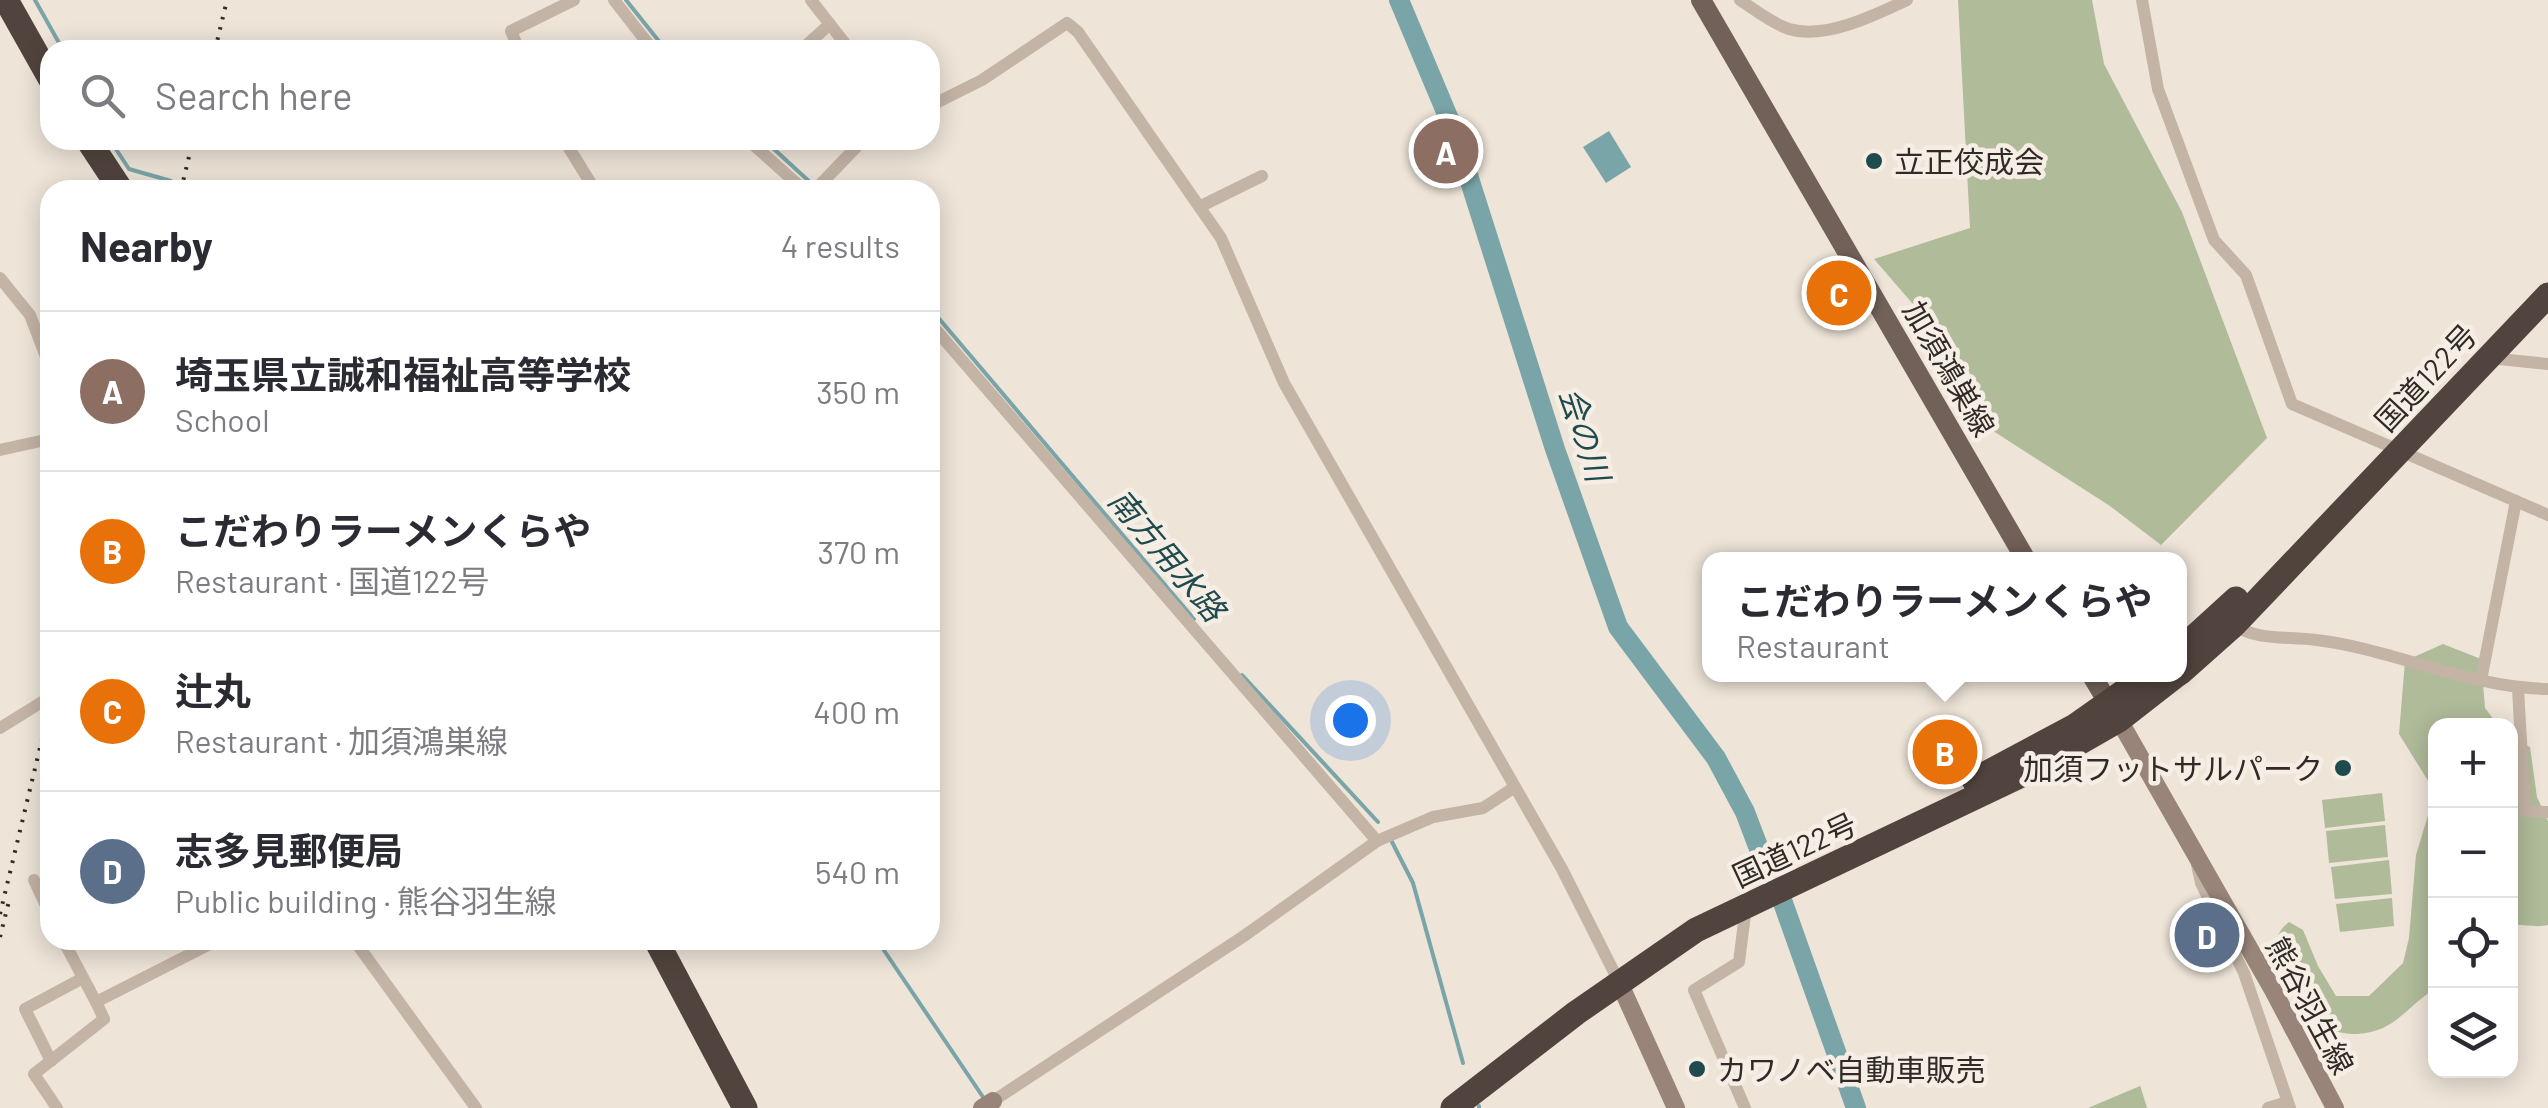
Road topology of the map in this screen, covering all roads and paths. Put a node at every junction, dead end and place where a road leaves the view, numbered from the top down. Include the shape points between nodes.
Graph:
1 (6, 0) edge
2 (574, 0) edge
3 (614, 0) edge
4 (811, 0) edge
5 (1701, 0) edge
6 (1740, 0) edge
7 (1906, 0) edge
8 (2142, 0) edge
9 (830, 24) junction
10 (514, 40) edge
11 (645, 40) edge
12 (812, 40) edge
13 (842, 40) edge
14 (40, 60) edge
15 (940, 101) edge
16 (94, 150) edge
17 (570, 150) edge
18 (759, 150) edge
19 (853, 150) edge
20 (1262, 176) dead end
21 (114, 180) edge
22 (589, 180) edge
23 (793, 180) edge
24 (825, 180) edge
25 (1201, 206) junction
26 (2548, 275) edge
27 (0, 278) edge
28 (2548, 295) edge
29 (940, 335) edge
30 (40, 341) edge
31 (2487, 358) junction
32 (2548, 364) edge
33 (40, 440) edge
34 (2395, 448) junction
35 (0, 450) edge
36 (2516, 501) junction
37 (2548, 515) edge
38 (2021, 552) edge
39 (2234, 625) junction
40 (2187, 643) edge
41 (2187, 667) edge
42 (2481, 680) junction
43 (2096, 682) edge
44 (2142, 682) edge
45 (2165, 682) edge
46 (2518, 688) junction
47 (2548, 689) edge
48 (40, 703) edge
49 (2114, 712) junction
50 (0, 728) edge
51 (1515, 787) junction
52 (2548, 812) edge
53 (1376, 841) junction
54 (2195, 852) junction
55 (34, 880) dead end
56 (40, 893) edge
57 (1746, 907) junction
58 (68, 950) edge
59 (198, 950) edge
60 (361, 950) edge
61 (661, 950) edge
62 (1616, 974) junction
63 (83, 978) junction
64 (96, 1002) junction
65 (50, 1061) junction
66 (988, 1104) edge
67 (1464, 1104) edge
68 (2288, 1105) edge
69 (57, 1108) edge
70 (476, 1108) edge
71 (745, 1108) edge
72 (1430, 1108) edge
73 (1676, 1108) edge
74 (1745, 1108) edge
75 (2268, 1108) edge
76 (2335, 1108) edge

1 - 14 highway
2 - 10 street via 511,31
3 - 11 street
4 - 9 street
5 - 38 main road, 加須鴻巣線
6 - 7 street via 1790,30 1822,30
8 - 34 street via 2158,89 2208,224 2246,276 2292,404
9 - 12 street
9 - 13 street
15 - 25 street via 1068,23
16 - 21 highway
17 - 22 street
18 - 23 street
19 - 24 street
20 - 25 street
25 - 51 street via 1284,383
26 - 34 highway, 国道122号
27 - 30 street via 30,315
28 - 31 highway, 国道122号
29 - 53 street
31 - 32 street
31 - 34 highway, 国道122号
33 - 35 street
34 - 36 street
34 - 39 highway, 国道122号
34 - 40 highway, 国道122号
36 - 37 street
36 - 42 street
39 - 41 highway, 国道122号
39 - 42 street via 2247,634 2362,648
42 - 46 street
43 - 49 main road
44 - 49 highway, 国道122号
45 - 49 highway, 国道122号
46 - 47 street
46 - 52 street via 2525,810
48 - 50 street
49 - 54 main road, 熊谷羽生線
49 - 57 highway, 国道122号 via 2014,779
49 - 62 highway, 国道122号 via 1686,916
51 - 53 street via 1482,808 1433,817
51 - 62 street
53 - 66 street
54 - 68 street
54 - 76 main road, 熊谷羽生線
55 - 56 street
57 - 62 highway, 国道122号
57 - 74 street via 1739,962 1694,990
58 - 63 street
59 - 64 street
60 - 70 street
61 - 71 highway
62 - 67 highway, 国道122号
62 - 72 highway, 国道122号
62 - 73 main road
63 - 64 street
63 - 65 street via 24,1009
64 - 65 street via 104,1019
65 - 69 street via 34,1074
68 - 75 street

